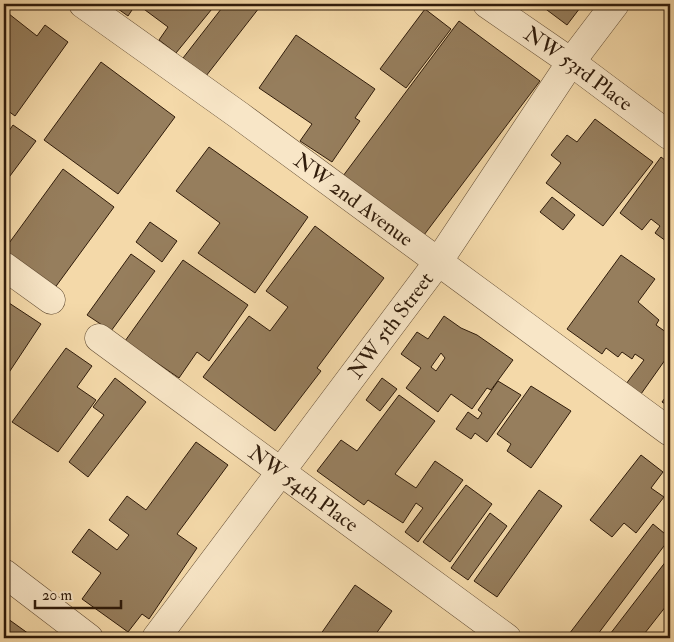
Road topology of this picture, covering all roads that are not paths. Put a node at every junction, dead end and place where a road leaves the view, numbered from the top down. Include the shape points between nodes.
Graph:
1 (83, 4) edge
2 (487, 4) edge
3 (615, 4) edge
4 (571, 62) junction
5 (670, 136) edge
6 (438, 262) junction
7 (4, 266) edge
8 (51, 300) dead end
9 (99, 338) dead end
10 (670, 432) edge
11 (281, 470) junction
12 (4, 574) edge
13 (89, 638) edge
14 (156, 638) edge
15 (507, 638) edge

1 - 6 street, NW 2nd Avenue
2 - 4 street, NW 53rd Place
3 - 4 street, NW 5th Street
4 - 5 street, NW 53rd Place
4 - 6 street, NW 5th Street
6 - 10 street, NW 2nd Avenue
6 - 11 street, NW 5th Street
7 - 8 street
9 - 11 street, NW 54th Place
11 - 14 street, NW 5th Street
11 - 15 street, NW 54th Place
12 - 13 street

